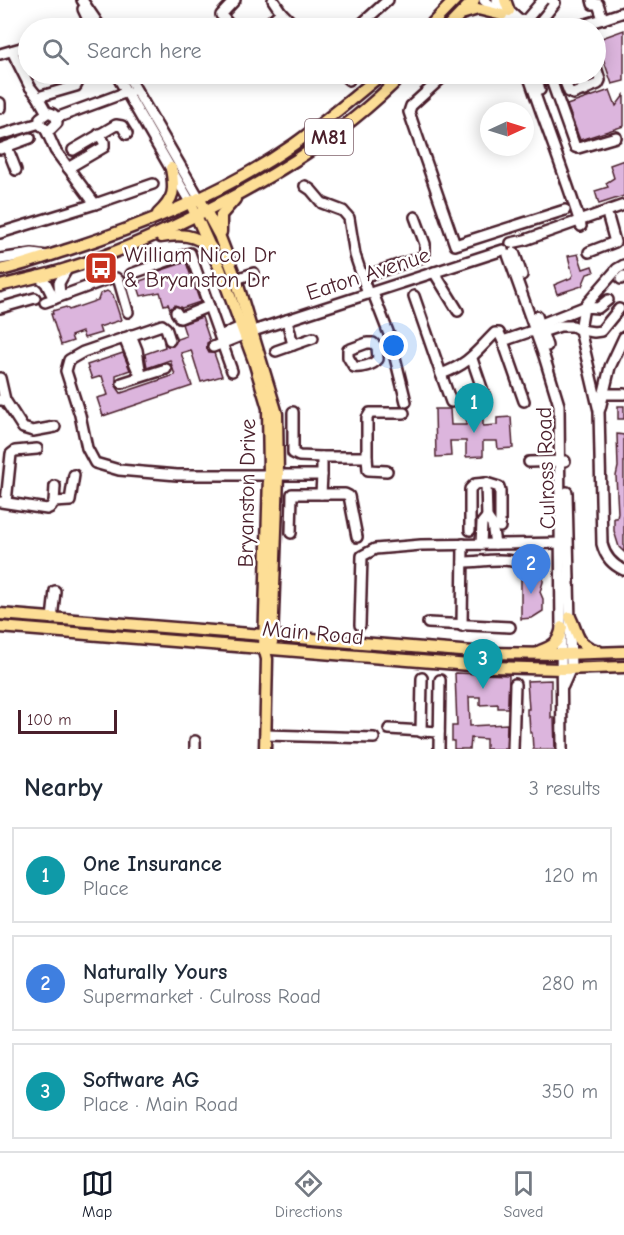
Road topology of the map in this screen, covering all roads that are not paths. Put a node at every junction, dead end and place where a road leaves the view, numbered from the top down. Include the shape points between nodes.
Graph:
1 (82, 0) edge
2 (235, 0) edge
3 (273, 0) edge
4 (387, 0) edge
5 (474, 0) edge
6 (484, 0) edge
7 (496, 0) edge
8 (505, 0) edge
9 (543, 0) edge
10 (591, 0) edge
11 (453, 1) edge
12 (553, 2) edge
13 (281, 12) junction
14 (624, 12) edge
15 (506, 13) junction
16 (461, 14) junction
17 (88, 18) edge
18 (94, 18) edge
19 (224, 18) edge
20 (275, 18) edge
21 (285, 18) edge
22 (368, 18) edge
23 (437, 18) edge
24 (457, 18) edge
25 (511, 18) edge
26 (524, 18) edge
27 (542, 18) edge
28 (603, 18) edge
29 (606, 18) edge
30 (18, 49) edge
31 (12, 51) junction
32 (0, 54) edge
33 (18, 62) edge
34 (31, 84) edge
35 (78, 84) edge
36 (122, 84) edge
37 (133, 84) edge
38 (370, 84) edge
39 (393, 84) edge
40 (435, 84) edge
41 (531, 84) edge
42 (538, 84) edge
43 (553, 84) edge
44 (566, 84) edge
45 (583, 84) edge
46 (597, 84) edge
47 (585, 91) junction
48 (127, 92) junction
49 (138, 93) junction
50 (38, 97) junction
51 (0, 103) edge
52 (0, 108) edge
53 (47, 113) junction
54 (56, 118) junction
55 (43, 126) junction
56 (99, 134) junction
57 (127, 134) dead end
58 (0, 135) edge
59 (616, 137) dead end
60 (30, 138) dead end
61 (4, 148) edge
62 (73, 150) dead end
63 (556, 153) junction
64 (68, 168) junction
65 (171, 168) junction
66 (16, 170) dead end
67 (153, 184) dead end
68 (305, 186) dead end
69 (246, 189) junction
70 (195, 200) junction
71 (96, 204) junction
72 (624, 206) edge
73 (565, 210) dead end
74 (624, 212) edge
75 (202, 213) junction
76 (416, 217) dead end
77 (609, 217) junction
78 (153, 218) junction
79 (580, 223) junction
80 (0, 233) edge
81 (143, 240) junction
82 (455, 245) junction
83 (218, 247) junction
84 (510, 250) junction
85 (589, 252) dead end
86 (1, 261) edge
87 (461, 263) junction
88 (624, 265) edge
89 (67, 269) junction
90 (435, 272) junction
91 (254, 273) dead end
92 (131, 274) dead end
93 (38, 276) junction
94 (363, 276) junction
95 (231, 280) junction
96 (0, 285) edge
97 (371, 294) junction
98 (414, 296) dead end
99 (35, 298) dead end
100 (53, 299) junction
101 (608, 300) dead end
102 (209, 306) junction
103 (584, 307) junction
104 (0, 308) edge
105 (598, 308) junction
106 (619, 309) dead end
107 (458, 311) dead end
108 (535, 311) junction
109 (128, 312) dead end
110 (176, 312) dead end
111 (287, 320) junction
112 (556, 323) junction
113 (608, 324) junction
114 (536, 329) junction
115 (580, 330) junction
116 (246, 331) junction
117 (127, 336) junction
118 (313, 338) dead end
119 (221, 339) junction
120 (170, 340) dead end
121 (503, 341) junction
122 (623, 342) edge
123 (293, 345) junction
124 (213, 346) dead end
125 (393, 349) junction
126 (276, 351) dead end
127 (379, 352) dead end
128 (549, 353) junction
129 (472, 359) junction
130 (166, 369) dead end
131 (232, 370) dead end
132 (441, 374) junction
133 (141, 376) junction
134 (0, 378) edge
135 (122, 383) dead end
136 (603, 394) junction
137 (624, 394) edge
138 (485, 397) dead end
139 (3, 400) edge
140 (524, 401) dead end
141 (406, 402) dead end
142 (451, 402) dead end
143 (599, 411) junction
144 (293, 412) dead end
145 (404, 413) dead end
146 (56, 427) dead end
147 (37, 449) dead end
148 (367, 457) junction
149 (322, 458) junction
150 (564, 461) junction
151 (529, 462) dead end
152 (387, 471) dead end
153 (74, 475) dead end
154 (274, 475) junction
155 (322, 475) junction
156 (486, 483) junction
157 (55, 486) dead end
158 (321, 494) junction
159 (3, 502) edge
160 (54, 502) junction
161 (487, 517) junction
162 (500, 527) dead end
163 (470, 530) dead end
164 (291, 533) dead end
165 (357, 537) dead end
166 (565, 543) junction
167 (464, 544) junction
168 (481, 544) junction
169 (495, 544) junction
170 (512, 561) dead end
171 (463, 562) junction
172 (624, 570) edge
173 (55, 591) dead end
174 (0, 614) edge
175 (265, 617) junction
176 (570, 617) junction
177 (52, 619) junction
178 (429, 623) dead end
179 (360, 625) dead end
180 (462, 626) junction
181 (0, 627) edge
182 (510, 627) dead end
183 (562, 627) junction
184 (245, 635) junction
185 (268, 637) junction
186 (293, 651) junction
187 (268, 652) junction
188 (604, 652) junction
189 (624, 652) edge
190 (531, 654) junction
191 (566, 654) junction
192 (624, 667) edge
193 (566, 669) junction
194 (422, 678) dead end
195 (267, 679) junction
196 (441, 680) dead end
197 (515, 684) dead end
198 (389, 729) dead end
199 (421, 732) junction
200 (439, 732) junction
201 (265, 735) junction
202 (374, 738) dead end
203 (265, 749) edge
204 (439, 749) edge
205 (513, 749) edge
206 (562, 749) edge

1 - 17 street
1 - 18 street
2 - 19 street via 221,15
3 - 13 street
4 - 22 street
5 - 16 main road
6 - 15 street
7 - 15 street
8 - 15 main road
9 - 26 street
10 - 28 street via 598,4
11 - 23 main road
12 - 27 street
13 - 20 street
13 - 21 street
14 - 29 street
15 - 16 main road via 478,9
15 - 25 street
16 - 24 main road
30 - 31 street
31 - 32 street
31 - 33 street
34 - 50 street
35 - 50 street
36 - 48 street, Bryanston Drive
37 - 49 street, Bryanston Drive
38 - 70 main road, M81 via 291,146
39 - 69 main road, M81 via 334,134
40 - 82 street via 409,112
41 - 63 street
42 - 63 street
43 - 59 street via 575,147
44 - 47 street via 570,93
45 - 47 street
46 - 47 street
48 - 49 street
48 - 54 street
48 - 65 street, Bryanston Drive
49 - 70 street, Bryanston Drive
50 - 53 street
51 - 52 street
53 - 54 street
53 - 55 street via 42,116
54 - 55 street via 54,128
55 - 58 street
55 - 64 street
56 - 57 street via 119,124
56 - 62 street
56 - 64 street via 104,147
60 - 61 street
61 - 66 street
63 - 79 street
64 - 71 street
65 - 70 street, Bryanston Drive
65 - 78 main road via 173,194
67 - 71 street
68 - 94 street via 322,203 343,211 349,218
69 - 75 main road, M81
69 - 83 main road via 221,215
70 - 75 main road, Bryanston Drive
70 - 78 main road, M81
71 - 80 street
72 - 79 street, Eaton Avenue
73 - 82 street
74 - 77 street, Eaton Avenue
75 - 81 main road, M81
75 - 83 main road, Bryanston Drive
76 - 94 street via 425,253
77 - 79 street, Eaton Avenue
77 - 85 street via 615,242
78 - 86 main road, M81 via 47,256
79 - 84 street, Eaton Avenue
81 - 83 main road via 185,234
81 - 89 main road, M81
82 - 87 street
83 - 95 main road, Bryanston Drive
84 - 87 street, Eaton Avenue
84 - 108 street, Culross Road
84 - 114 street, Culross Road
87 - 90 street, Eaton Avenue
88 - 103 street
89 - 93 main road, M81
89 - 100 street
90 - 97 street, Eaton Avenue
90 - 107 street
91 - 95 street
92 - 102 street via 190,253
93 - 96 main road, M81
93 - 100 street
94 - 97 street
95 - 116 main road, Bryanston Drive
97 - 111 street, Eaton Avenue
97 - 125 street
98 - 132 street
99 - 104 street
100 - 109 street via 116,278
101 - 105 street
102 - 110 street via 180,318
102 - 119 street
103 - 105 street
103 - 112 street
103 - 115 street
105 - 113 street
106 - 113 street
108 - 112 street
108 - 114 street, Culross Road
111 - 116 street, Eaton Avenue
111 - 123 street
112 - 114 street
112 - 115 street
112 - 128 street
113 - 115 street via 598,332
114 - 121 street
114 - 128 street, Culross Road
114 - 150 street, Culross Road via 559,400
115 - 143 street
116 - 119 street, Eaton Avenue
116 - 154 main road, Bryanston Drive via 278,414
117 - 120 street via 165,326
117 - 133 street
117 - 154 street via 76,356 66,364 87,448 95,463 149,474
118 - 123 street
119 - 124 street, Eaton Avenue
119 - 131 street
121 - 129 street via 495,333
121 - 140 street
122 - 136 street via 610,366
123 - 126 street
125 - 127 street
125 - 141 street
128 - 150 street, Culross Road via 565,403
129 - 132 street
129 - 138 street
130 - 133 street
132 - 142 street
133 - 135 street
134 - 139 street
136 - 137 street
136 - 143 street
139 - 146 street via 23,428 33,431
143 - 172 street via 602,544 609,560
144 - 149 street via 293,453
145 - 148 street via 369,413
147 - 159 street via 11,454
148 - 149 street
148 - 152 street via 368,470
149 - 155 street
150 - 151 street
150 - 166 street, Culross Road
153 - 160 street via 70,501
154 - 155 street
154 - 175 main road, Bryanston Drive
154 - 185 main road, Bryanston Drive
155 - 158 street
156 - 161 street
156 - 162 street via 496,484 500,490
156 - 163 street via 475,484 471,489
157 - 160 street
158 - 164 street via 292,494
158 - 165 street via 348,495
159 - 160 street via 47,508
161 - 168 street via 482,523
161 - 169 street
166 - 169 street
166 - 176 street, Culross Road
166 - 183 street, Culross Road
167 - 168 street
167 - 171 street
167 - 179 street via 371,550 362,556
168 - 169 street
170 - 171 street
171 - 180 street via 458,604
173 - 177 street
174 - 177 main road, Main Road
175 - 184 main road
175 - 185 main road, Bryanston Drive
176 - 188 main road via 578,639
176 - 191 street, Culross Road
177 - 184 main road, Main Road
178 - 180 street
180 - 182 street
181 - 187 main road, Main Road
183 - 190 main road via 555,645
183 - 191 street, Culross Road
184 - 185 main road, Main Road
185 - 187 main road, Bryanston Drive
185 - 190 main road, Main Road
186 - 187 main road, Main Road
186 - 193 main road, Main Road
186 - 195 main road via 275,657
187 - 195 main road, Bryanston Drive
188 - 189 main road, Main Road
188 - 191 main road, Main Road
190 - 191 main road, Main Road
191 - 193 street, Culross Road
192 - 193 main road, Main Road
193 - 206 street, Culross Road via 562,688
194 - 199 street
195 - 201 main road, Bryanston Drive
196 - 200 street
197 - 205 street
198 - 199 street
199 - 200 street
200 - 204 street
201 - 202 street
201 - 203 main road, Bryanston Drive

